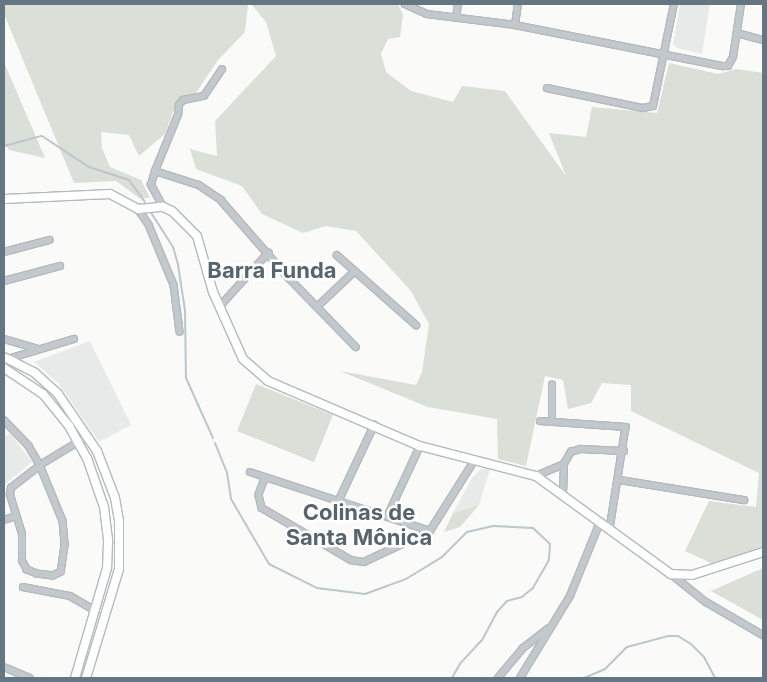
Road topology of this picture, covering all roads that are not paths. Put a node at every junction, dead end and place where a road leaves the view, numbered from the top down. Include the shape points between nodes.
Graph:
1 (405, 4) edge
2 (458, 4) edge
3 (518, 4) edge
4 (674, 4) edge
5 (741, 4) edge
6 (456, 18) junction
7 (515, 25) junction
8 (737, 33) junction
9 (763, 40) edge
10 (664, 53) junction
11 (222, 69) dead end
12 (548, 88) dead end
13 (156, 171) junction
14 (4, 199) edge
15 (162, 207) junction
16 (138, 209) junction
17 (49, 240) dead end
18 (4, 252) edge
19 (268, 253) junction
20 (337, 255) dead end
21 (60, 266) dead end
22 (354, 272) junction
23 (4, 281) edge
24 (220, 306) junction
25 (317, 306) junction
26 (416, 325) dead end
27 (180, 332) dead end
28 (4, 339) edge
29 (74, 340) dead end
30 (356, 347) dead end
31 (38, 349) junction
32 (5, 359) edge
33 (4, 368) edge
34 (552, 385) dead end
35 (74, 415) junction
36 (4, 420) edge
37 (540, 421) dead end
38 (65, 422) junction
39 (552, 422) junction
40 (374, 425) junction
41 (88, 436) junction
42 (78, 442) junction
43 (420, 446) junction
44 (624, 451) junction
45 (474, 461) junction
46 (564, 464) junction
47 (40, 465) junction
48 (250, 472) dead end
49 (536, 476) junction
50 (265, 479) junction
51 (620, 480) junction
52 (564, 493) junction
53 (744, 500) dead end
54 (338, 502) junction
55 (16, 516) junction
56 (387, 517) junction
57 (4, 520) edge
58 (600, 522) junction
59 (610, 529) junction
60 (430, 531) junction
61 (763, 552) edge
62 (671, 574) junction
63 (23, 587) dead end
64 (96, 611) junction
65 (552, 626) junction
66 (763, 635) edge
67 (4, 667) edge
68 (30, 678) edge
69 (75, 678) edge
70 (86, 678) edge
71 (498, 678) edge
72 (520, 678) edge

1 - 6 street via 414,10
2 - 6 street
3 - 7 street
4 - 10 street
5 - 8 street
6 - 7 street
7 - 10 street
8 - 9 street
8 - 10 street via 733,58 728,66
10 - 12 street via 654,106 642,108
11 - 13 street via 204,96 183,100 179,105
13 - 15 street via 151,186
13 - 19 street via 199,185 221,200
14 - 16 street via 110,194
15 - 16 street
15 - 24 street via 187,223 197,236
16 - 27 street via 149,225 174,285
17 - 18 street
19 - 24 street
19 - 25 street
20 - 22 street
21 - 23 street
22 - 25 street
22 - 26 street
24 - 40 street via 243,359 252,370 268,381
25 - 30 street
28 - 31 street
29 - 31 street
31 - 32 street
32 - 35 street via 35,373
33 - 38 street via 44,394
34 - 39 street
35 - 38 street
35 - 41 street
36 - 47 street via 29,446
37 - 39 street
38 - 42 street
39 - 44 street via 625,426
40 - 43 street
40 - 54 street
41 - 42 street
41 - 70 street via 115,498 120,553 119,569
42 - 47 street
42 - 64 street via 97,484 108,526 107,568
43 - 45 street
43 - 56 street
44 - 46 street via 576,450 568,454
44 - 51 street
45 - 49 street
45 - 60 street
46 - 49 street
46 - 52 street
47 - 55 street via 11,488
47 - 55 street via 63,521 65,545 61,572 54,576 37,574 24,566 22,534
48 - 50 street
49 - 52 street
50 - 54 street
50 - 60 street via 259,494 262,508 350,560 370,560
51 - 53 street
51 - 59 street
52 - 58 street
54 - 56 street
55 - 57 street
56 - 60 street
58 - 59 street
58 - 65 street via 572,591
59 - 62 street
61 - 62 street via 692,575
62 - 66 street via 706,602
63 - 64 street via 70,596
64 - 69 street
65 - 71 street via 522,649
65 - 72 street
67 - 68 street

